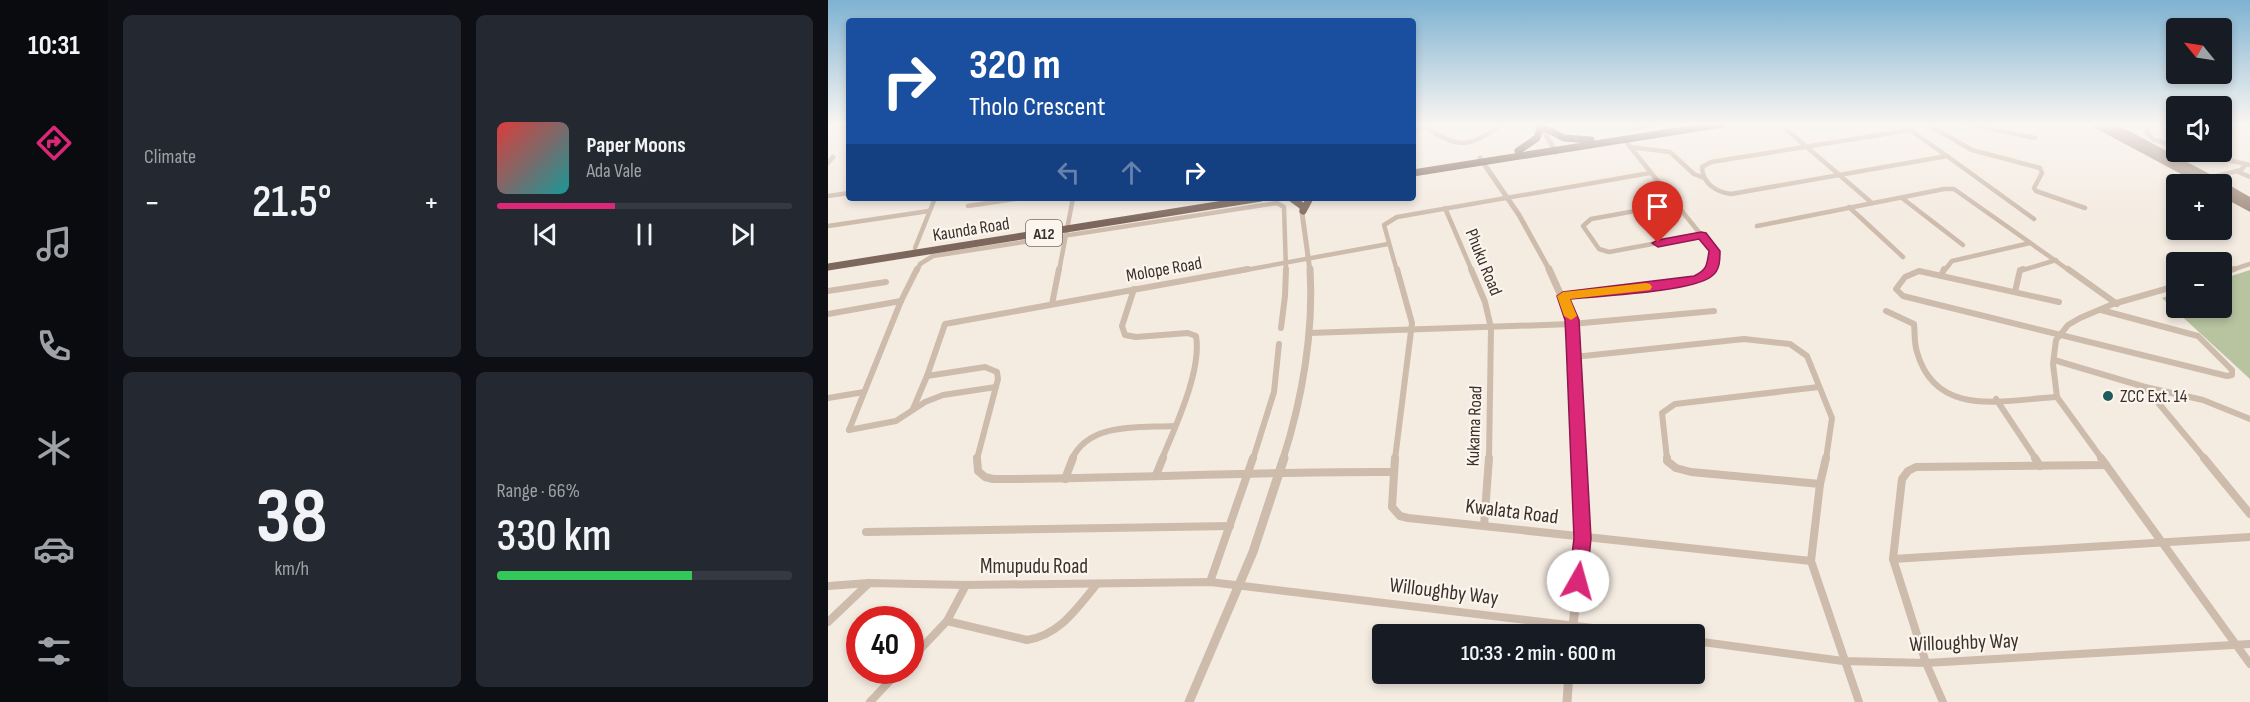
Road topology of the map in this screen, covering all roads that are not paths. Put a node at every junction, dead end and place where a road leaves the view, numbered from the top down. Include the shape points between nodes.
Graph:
1 (833, 157) dead end
2 (1495, 157) edge
3 (1504, 157) edge
4 (1637, 157) edge
5 (1675, 157) edge
6 (1747, 157) edge
7 (1819, 157) edge
8 (1943, 157) edge
9 (1949, 157) edge
10 (1998, 157) edge
11 (2156, 157) edge
12 (2165, 157) edge
13 (1482, 160) junction
14 (2232, 161) edge
15 (828, 163) edge
16 (2248, 165) edge
17 (1416, 169) edge
18 (2236, 171) junction
19 (1416, 172) edge
20 (1650, 173) junction
21 (1838, 173) junction
22 (2188, 174) edge
23 (2195, 174) edge
24 (2227, 174) edge
25 (2250, 177) edge
26 (1704, 178) junction
27 (2232, 191) edge
28 (846, 193) edge
29 (828, 196) edge
30 (1507, 198) junction
31 (1902, 198) junction
32 (2232, 198) edge
33 (934, 201) edge
34 (1001, 201) edge
35 (1072, 201) edge
36 (1215, 201) edge
37 (1243, 201) edge
38 (2250, 201) edge
39 (1872, 203) junction
40 (1674, 204) junction
41 (1302, 205) edge
42 (968, 206) dead end
43 (1849, 207) junction
44 (1445, 208) junction
45 (2085, 208) dead end
46 (2250, 208) edge
47 (929, 211) junction
48 (2034, 219) dead end
49 (828, 226) edge
50 (1757, 226) dead end
51 (1066, 230) junction
52 (1701, 235) junction
53 (2030, 243) junction
54 (1388, 244) junction
55 (1963, 244) dead end
56 (915, 248) junction
57 (1903, 257) dead end
58 (1310, 258) junction
59 (2056, 260) junction
60 (828, 262) edge
61 (1287, 262) junction
62 (2250, 264) edge
63 (828, 267) edge
64 (2232, 270) edge
65 (1941, 276) junction
66 (886, 282) dead end
67 (1134, 289) junction
68 (2166, 289) edge
69 (828, 291) edge
70 (2015, 291) junction
71 (1563, 296) junction
72 (901, 301) junction
73 (2059, 302) dead end
74 (1053, 304) junction
75 (2117, 304) junction
76 (2101, 310) junction
77 (1714, 311) dead end
78 (1887, 311) dead end
79 (828, 314) edge
80 (1572, 324) junction
81 (1281, 328) dead end
82 (1491, 328) junction
83 (1412, 329) junction
84 (1309, 333) junction
85 (2059, 334) junction
86 (1280, 344) dead end
87 (1574, 357) junction
88 (2054, 360) junction
89 (927, 376) junction
90 (996, 387) junction
91 (1819, 387) junction
92 (2145, 387) junction
93 (864, 392) junction
94 (2057, 397) junction
95 (828, 398) edge
96 (1996, 399) junction
97 (913, 410) junction
98 (2250, 419) edge
99 (1174, 426) junction
100 (2106, 465) junction
101 (2040, 466) junction
102 (1282, 471) junction
103 (1393, 472) junction
104 (1248, 473) junction
105 (1156, 475) junction
106 (1065, 479) junction
107 (1820, 484) junction
108 (2250, 514) edge
109 (1230, 526) junction
110 (1484, 526) junction
111 (866, 532) dead end
112 (2250, 537) edge
113 (1583, 538) junction
114 (2162, 541) junction
115 (1893, 560) junction
116 (1811, 561) junction
117 (1210, 582) junction
118 (869, 583) junction
119 (1097, 584) junction
120 (1241, 584) junction
121 (966, 585) junction
122 (828, 586) edge
123 (947, 621) junction
124 (828, 622) edge
125 (1529, 624) edge
126 (1573, 624) edge
127 (1705, 642) edge
128 (2235, 644) junction
129 (2250, 644) edge
130 (924, 645) edge
131 (1843, 661) junction
132 (1926, 663) junction
133 (2250, 664) edge
134 (887, 684) edge
135 (1568, 684) edge
136 (870, 702) edge
137 (1189, 702) edge
138 (1567, 702) edge
139 (1859, 702) edge
140 (1943, 702) edge

1 - 15 street
2 - 13 main road
3 - 13 main road
4 - 20 street
5 - 26 street
6 - 26 street via 1706,164 1702,167
7 - 21 street
8 - 21 street
9 - 48 street
10 - 45 street via 2040,168 2036,191
11 - 22 main road
12 - 23 main road
13 - 17 main road
13 - 19 main road
13 - 30 street
14 - 16 street
16 - 18 street
18 - 24 street
18 - 25 street
20 - 30 street
20 - 40 street
21 - 26 street via 1731,194 1718,191
21 - 39 street
27 - 38 main road
28 - 29 street
30 - 44 street
30 - 71 street
31 - 39 street
31 - 53 street via 1954,189
31 - 55 street
32 - 46 main road
33 - 47 street
34 - 42 street
35 - 51 street
36 - 51 main road, Kaunda Road / A12
37 - 51 main road, Kaunda Road / A12
39 - 43 street
40 - 52 street
40 - 52 street via 1591,219 1583,226 1599,249 1610,252
41 - 58 street
43 - 50 street
43 - 57 street
44 - 54 street via 1390,220 1384,225
44 - 82 street, Phuku Road via 1485,302
47 - 49 street
47 - 56 street
51 - 56 main road, Kaunda Road / A12
51 - 61 street via 1277,203 1284,207
51 - 63 main road, Kaunda Road / A12
51 - 72 street via 928,258 920,264
51 - 74 street
52 - 71 street via 1714,251 1715,260 1709,273 1697,279
53 - 59 street
53 - 65 street via 1952,261
54 - 58 street, Molope Road
54 - 83 street, Kwalata Road via 1412,313
56 - 60 main road, Kaunda Road / A12
58 - 61 street, Molope Road
58 - 84 street
59 - 70 street via 2020,270
59 - 75 street
61 - 67 street, Molope Road
61 - 81 street
62 - 64 street
65 - 70 street
65 - 85 street via 1912,272 1896,289 1903,296
66 - 69 street
67 - 74 street, Molope Road
67 - 99 street via 1122,326 1125,335 1183,333 1193,334 1199,340 1194,368
68 - 75 street
70 - 73 street
71 - 80 street
72 - 79 street
72 - 93 street
74 - 89 street, Molope Road via 945,324
75 - 76 street
76 - 85 street via 2067,324
76 - 85 street via 2198,336 2232,370 2232,375
77 - 80 street
78 - 96 street via 1914,324 1921,364 1939,389 1959,399
80 - 82 street
80 - 87 street
82 - 83 street
82 - 110 street, Kukama Road via 1490,444
83 - 84 street
83 - 103 street, Kwalata Road
84 - 102 street via 1299,400
85 - 88 street
86 - 104 street via 1274,392
87 - 91 street via 1744,339 1769,340 1790,344 1807,356
87 - 113 street
88 - 92 street
88 - 94 street
89 - 90 street via 985,367 994,369 998,375
89 - 97 street
90 - 97 street via 943,395
90 - 106 street via 977,458 978,471 985,477 999,479
91 - 107 street via 1832,418
91 - 107 street via 1675,404 1662,413 1668,461 1676,468
92 - 98 street via 2203,400
92 - 108 street
93 - 95 street
93 - 97 street via 849,430 896,421
94 - 96 street
94 - 100 street
96 - 101 street
99 - 105 street
99 - 106 street via 1090,436 1080,444
100 - 101 street
100 - 114 street
101 - 115 street via 1916,467 1908,471 1902,479
102 - 103 street
102 - 104 street
102 - 120 street
103 - 110 street, Kwalata Road via 1392,507 1400,516
104 - 105 street
104 - 109 street
105 - 106 street
107 - 116 street
109 - 111 street
109 - 117 street
110 - 113 street, Kwalata Road
112 - 114 street
113 - 116 street, Kwalata Road
113 - 126 street
114 - 115 street
114 - 128 street
115 - 132 street
116 - 131 street
117 - 119 street, Mmupudu Road
117 - 120 street, Mmupudu Road
118 - 121 street, Mmupudu Road
118 - 122 street, Mmupudu Road
118 - 124 street
119 - 121 street, Mmupudu Road
119 - 123 street via 1067,618 1037,640
120 - 125 street, Willoughby Way
120 - 137 street
121 - 123 street
123 - 130 street
127 - 131 street, Willoughby Way
128 - 129 street, Willoughby Way
128 - 132 street, Willoughby Way
128 - 133 street
131 - 132 street, Willoughby Way
131 - 139 street
132 - 140 street
134 - 136 street
135 - 138 street

